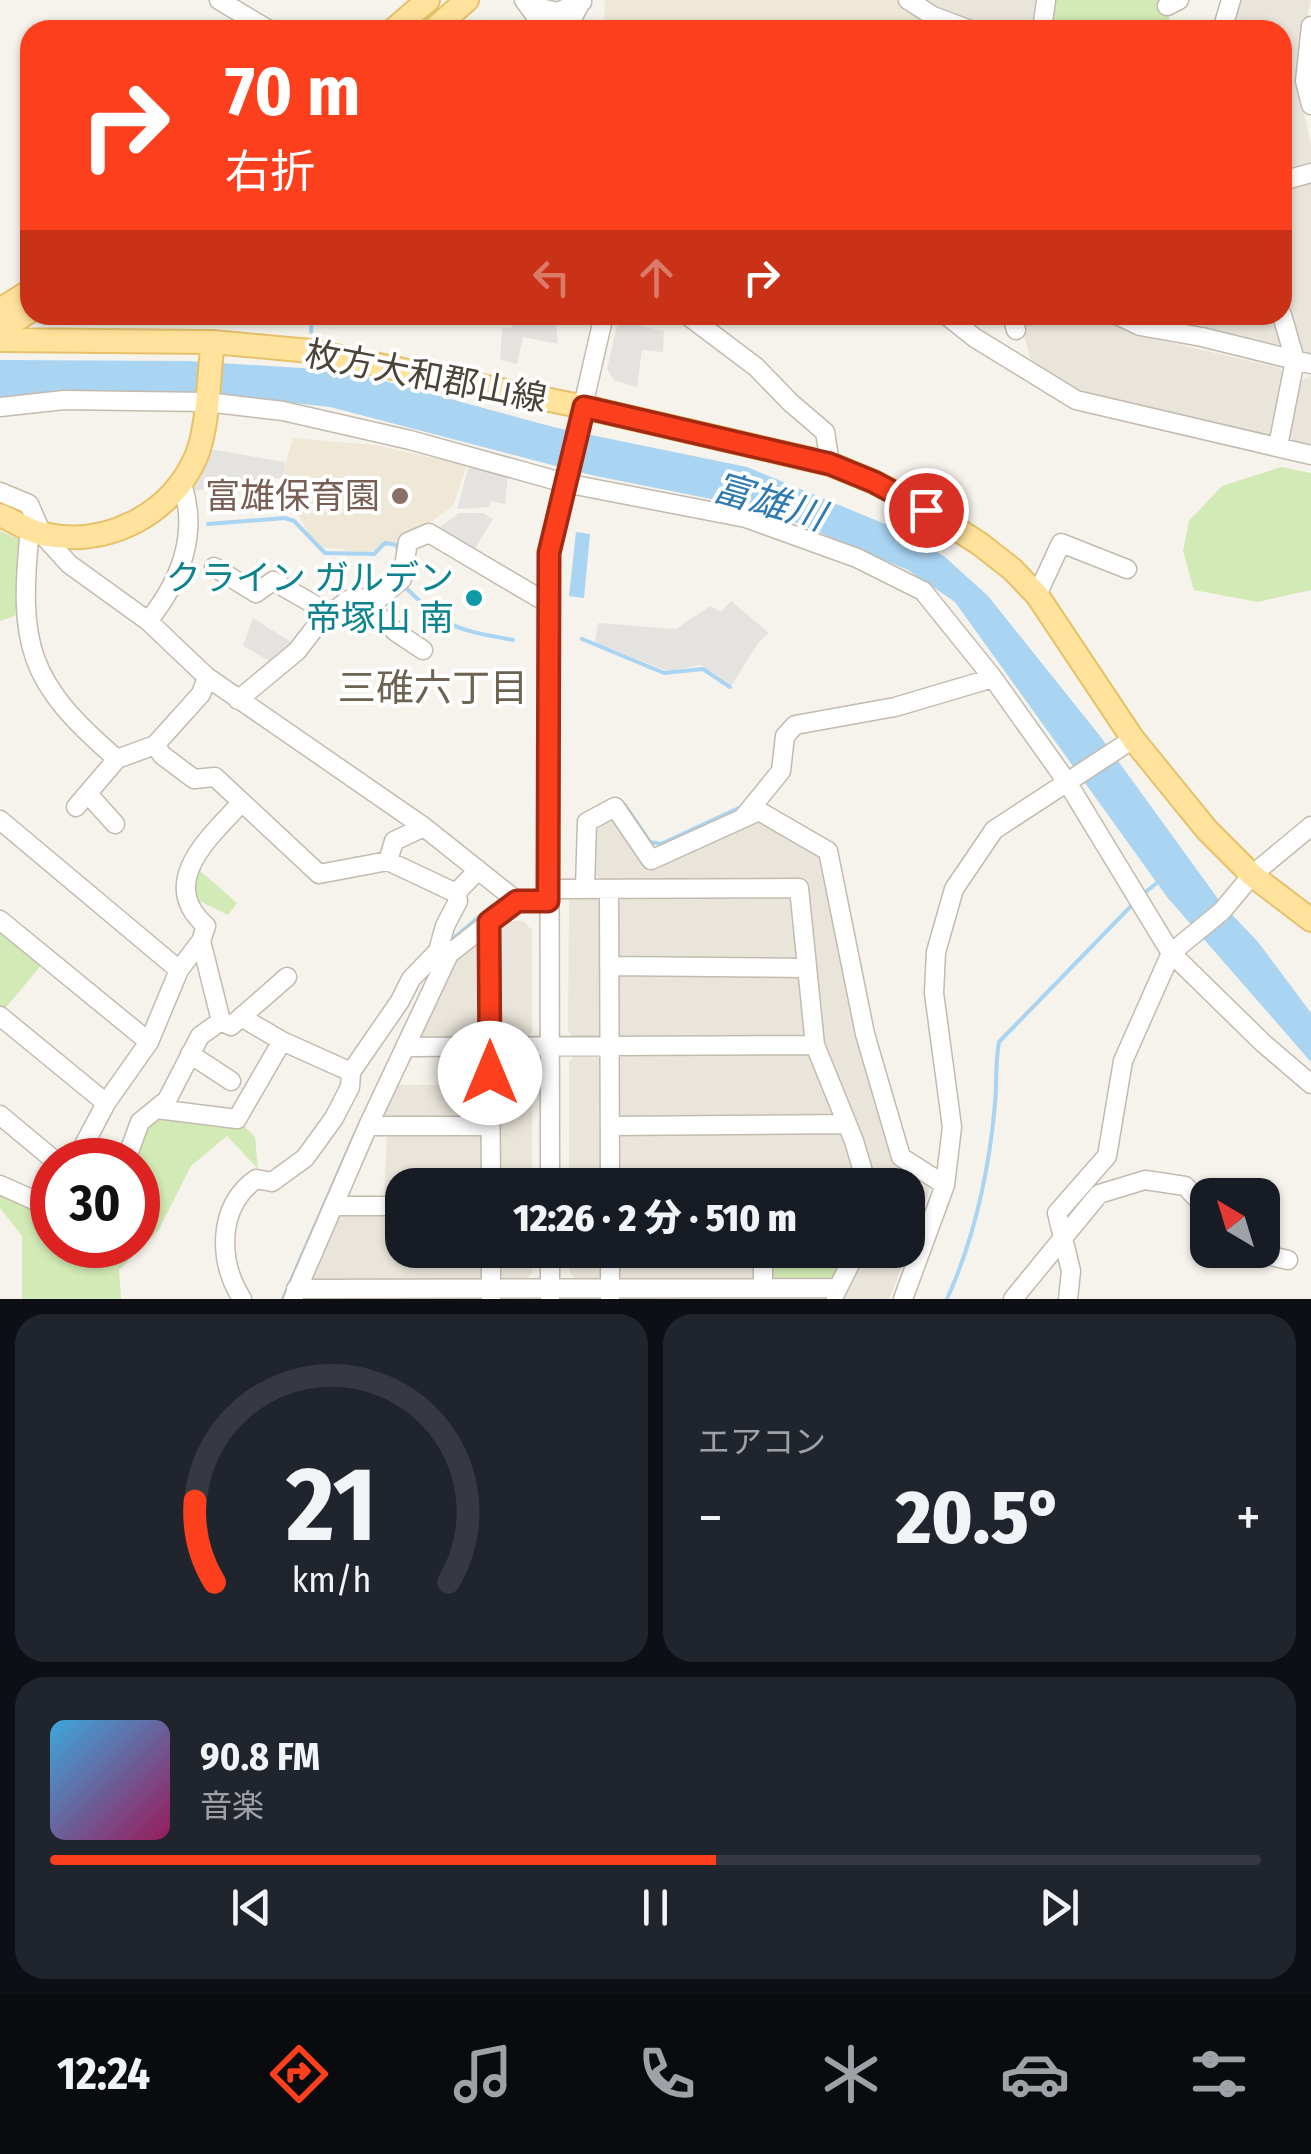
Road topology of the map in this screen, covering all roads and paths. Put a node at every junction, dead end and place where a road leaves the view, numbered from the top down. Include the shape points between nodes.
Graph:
1 (219, 0) edge
2 (428, 0) edge
3 (467, 0) edge
4 (908, 0) edge
5 (582, 1) edge
6 (526, 2) edge
7 (252, 20) edge
8 (405, 20) edge
9 (444, 20) edge
10 (944, 20) edge
11 (1311, 26) edge
12 (1311, 105) edge
13 (20, 300) edge
14 (1, 316) edge
15 (602, 325) edge
16 (701, 325) edge
17 (960, 325) edge
18 (1138, 325) edge
19 (1199, 325) edge
20 (1286, 325) edge
21 (1202, 337) junction
22 (0, 340) edge
23 (212, 352) junction
24 (1303, 362) edge
25 (207, 398) junction
26 (0, 408) edge
27 (582, 418) junction
28 (1278, 446) junction
29 (1311, 455) edge
30 (830, 464) junction
31 (565, 481) junction
32 (182, 484) junction
33 (0, 492) edge
34 (0, 515) edge
35 (36, 532) junction
36 (214, 567) dead end
37 (1127, 570) dead end
38 (1037, 595) junction
39 (549, 604) junction
40 (370, 606) junction
41 (148, 621) junction
42 (317, 625) junction
43 (423, 650) dead end
44 (208, 677) junction
45 (993, 678) junction
46 (238, 700) junction
47 (1133, 739) junction
48 (155, 746) junction
49 (117, 760) junction
50 (1073, 778) junction
51 (242, 802) junction
52 (742, 819) junction
53 (1, 823) edge
54 (115, 824) dead end
55 (424, 826) junction
56 (1311, 826) edge
57 (388, 861) junction
58 (478, 870) junction
59 (1252, 875) junction
60 (584, 888) junction
61 (609, 890) junction
62 (456, 893) junction
63 (548, 895) junction
64 (517, 901) junction
65 (0, 920) edge
66 (1311, 920) edge
67 (489, 922) junction
68 (201, 941) junction
69 (1176, 949) junction
70 (444, 952) junction
71 (609, 966) junction
72 (806, 968) junction
73 (179, 970) junction
74 (286, 977) dead end
75 (0, 1016) edge
76 (241, 1017) junction
77 (221, 1022) junction
78 (282, 1041) junction
79 (149, 1042) junction
80 (815, 1045) junction
81 (490, 1046) junction
82 (550, 1046) junction
83 (609, 1046) junction
84 (406, 1047) junction
85 (190, 1054) junction
86 (351, 1072) junction
87 (232, 1080) dead end
88 (1311, 1084) edge
89 (106, 1104) junction
90 (156, 1109) junction
91 (0, 1115) edge
92 (847, 1124) junction
93 (368, 1126) junction
94 (490, 1126) junction
95 (610, 1126) junction
96 (88, 1138) edge
97 (134, 1138) edge
98 (30, 1140) edge
99 (491, 1168) edge
100 (550, 1168) edge
101 (610, 1168) edge
102 (861, 1168) edge
103 (0, 1185) edge
104 (945, 1185) junction
105 (1190, 1191) edge
106 (30, 1198) edge
107 (333, 1206) junction
108 (385, 1206) edge
109 (1062, 1236) junction
110 (1280, 1258) edge
111 (1288, 1260) dead end
112 (491, 1268) edge
113 (550, 1268) edge
114 (610, 1268) edge
115 (763, 1268) edge
116 (847, 1268) edge
117 (763, 1288) junction
118 (835, 1293) edge
119 (294, 1294) edge
120 (412, 1294) edge
121 (491, 1294) edge
122 (550, 1294) edge
123 (610, 1294) edge
124 (242, 1299) edge
125 (903, 1299) edge
126 (1013, 1299) edge
127 (1068, 1299) edge

1 - 7 street
2 - 8 main road
3 - 9 main road
4 - 10 street
5 - 6 street via 557,12
11 - 12 street via 1305,81
13 - 14 main road
15 - 27 street
16 - 30 street via 826,432
17 - 28 street via 1076,400
18 - 21 street
19 - 21 street
20 - 24 street
21 - 24 street
22 - 23 main road, 枚方大和郡山線
23 - 25 main road
23 - 27 main road, 枚方大和郡山線 via 310,351
24 - 28 street
25 - 26 street
25 - 31 street via 374,431
25 - 32 main road via 198,454
27 - 30 main road, 枚方大和郡山線
27 - 31 street
28 - 29 street
30 - 38 main road, 枚方大和郡山線 via 980,544
31 - 39 street via 549,553
31 - 45 street via 746,518 857,558 923,591
32 - 35 main road via 148,516 120,530 84,538
32 - 41 street via 188,544 170,595
33 - 35 street via 29,504
34 - 35 main road
35 - 41 street
35 - 49 street via 24,615 32,653 46,687
36 - 42 street via 256,593 273,580 316,605
37 - 38 street via 1061,542
38 - 47 main road, 枚方大和郡山線
39 - 40 street via 429,533 408,542 402,579
39 - 63 street
40 - 42 street via 360,598 348,600
40 - 43 street
41 - 44 street
42 - 46 street via 297,651
44 - 46 street
44 - 48 street
45 - 50 street
45 - 52 street via 895,707 795,725 785,736 781,770
46 - 55 street
47 - 50 street
47 - 59 main road, 枚方大和郡山線
48 - 49 street
48 - 51 street via 194,780 214,777
49 - 54 street via 82,801
50 - 69 street
50 - 104 street via 994,830 954,890 944,918 934,993 952,1126
51 - 57 street via 319,874
51 - 68 street via 188,867 191,909 206,926
52 - 60 street via 651,860 614,806 587,822
52 - 104 street via 759,811 828,851 865,1034 901,1157
53 - 73 street
55 - 57 street via 394,840
55 - 58 street
56 - 59 street
57 - 62 street
58 - 62 street
58 - 64 street
59 - 66 main road, 枚方大和郡山線
59 - 69 street
60 - 61 street
60 - 63 street
61 - 71 street
61 - 72 street via 799,888
62 - 70 street via 444,926
63 - 64 street
63 - 82 street
64 - 67 street
65 - 79 street
67 - 70 street
67 - 81 street
68 - 73 street
68 - 77 street
69 - 88 street via 1263,1044
69 - 109 street via 1122,1061 1107,1156 1057,1213
70 - 84 street
70 - 86 street via 410,979
71 - 72 street
71 - 83 street
72 - 80 street
73 - 79 street
74 - 76 street
75 - 89 street
76 - 77 street via 230,1026
76 - 78 street
77 - 85 street via 200,1036
78 - 86 street
78 - 90 street via 237,1119
79 - 89 street
80 - 83 street
80 - 92 street
81 - 82 street
81 - 84 street
81 - 94 street
82 - 83 street
82 - 100 street
83 - 95 street
84 - 93 street
85 - 87 street
85 - 90 street via 168,1100
86 - 124 street via 334,1118 305,1158 272,1182 256,1179 243,1188 223,1240
89 - 96 street
90 - 97 street
91 - 98 street
92 - 95 street
92 - 102 street
93 - 94 street
93 - 107 street
94 - 99 street
95 - 101 street
103 - 106 street
104 - 125 street
105 - 109 street via 1145,1180 1098,1194
107 - 108 street
107 - 119 street
109 - 126 street
109 - 127 street via 1071,1270
110 - 111 street
112 - 121 street
113 - 122 street
114 - 123 street
115 - 117 street
116 - 118 street
117 - 118 street
117 - 123 street
119 - 120 street
120 - 121 street
121 - 122 street
122 - 123 street

